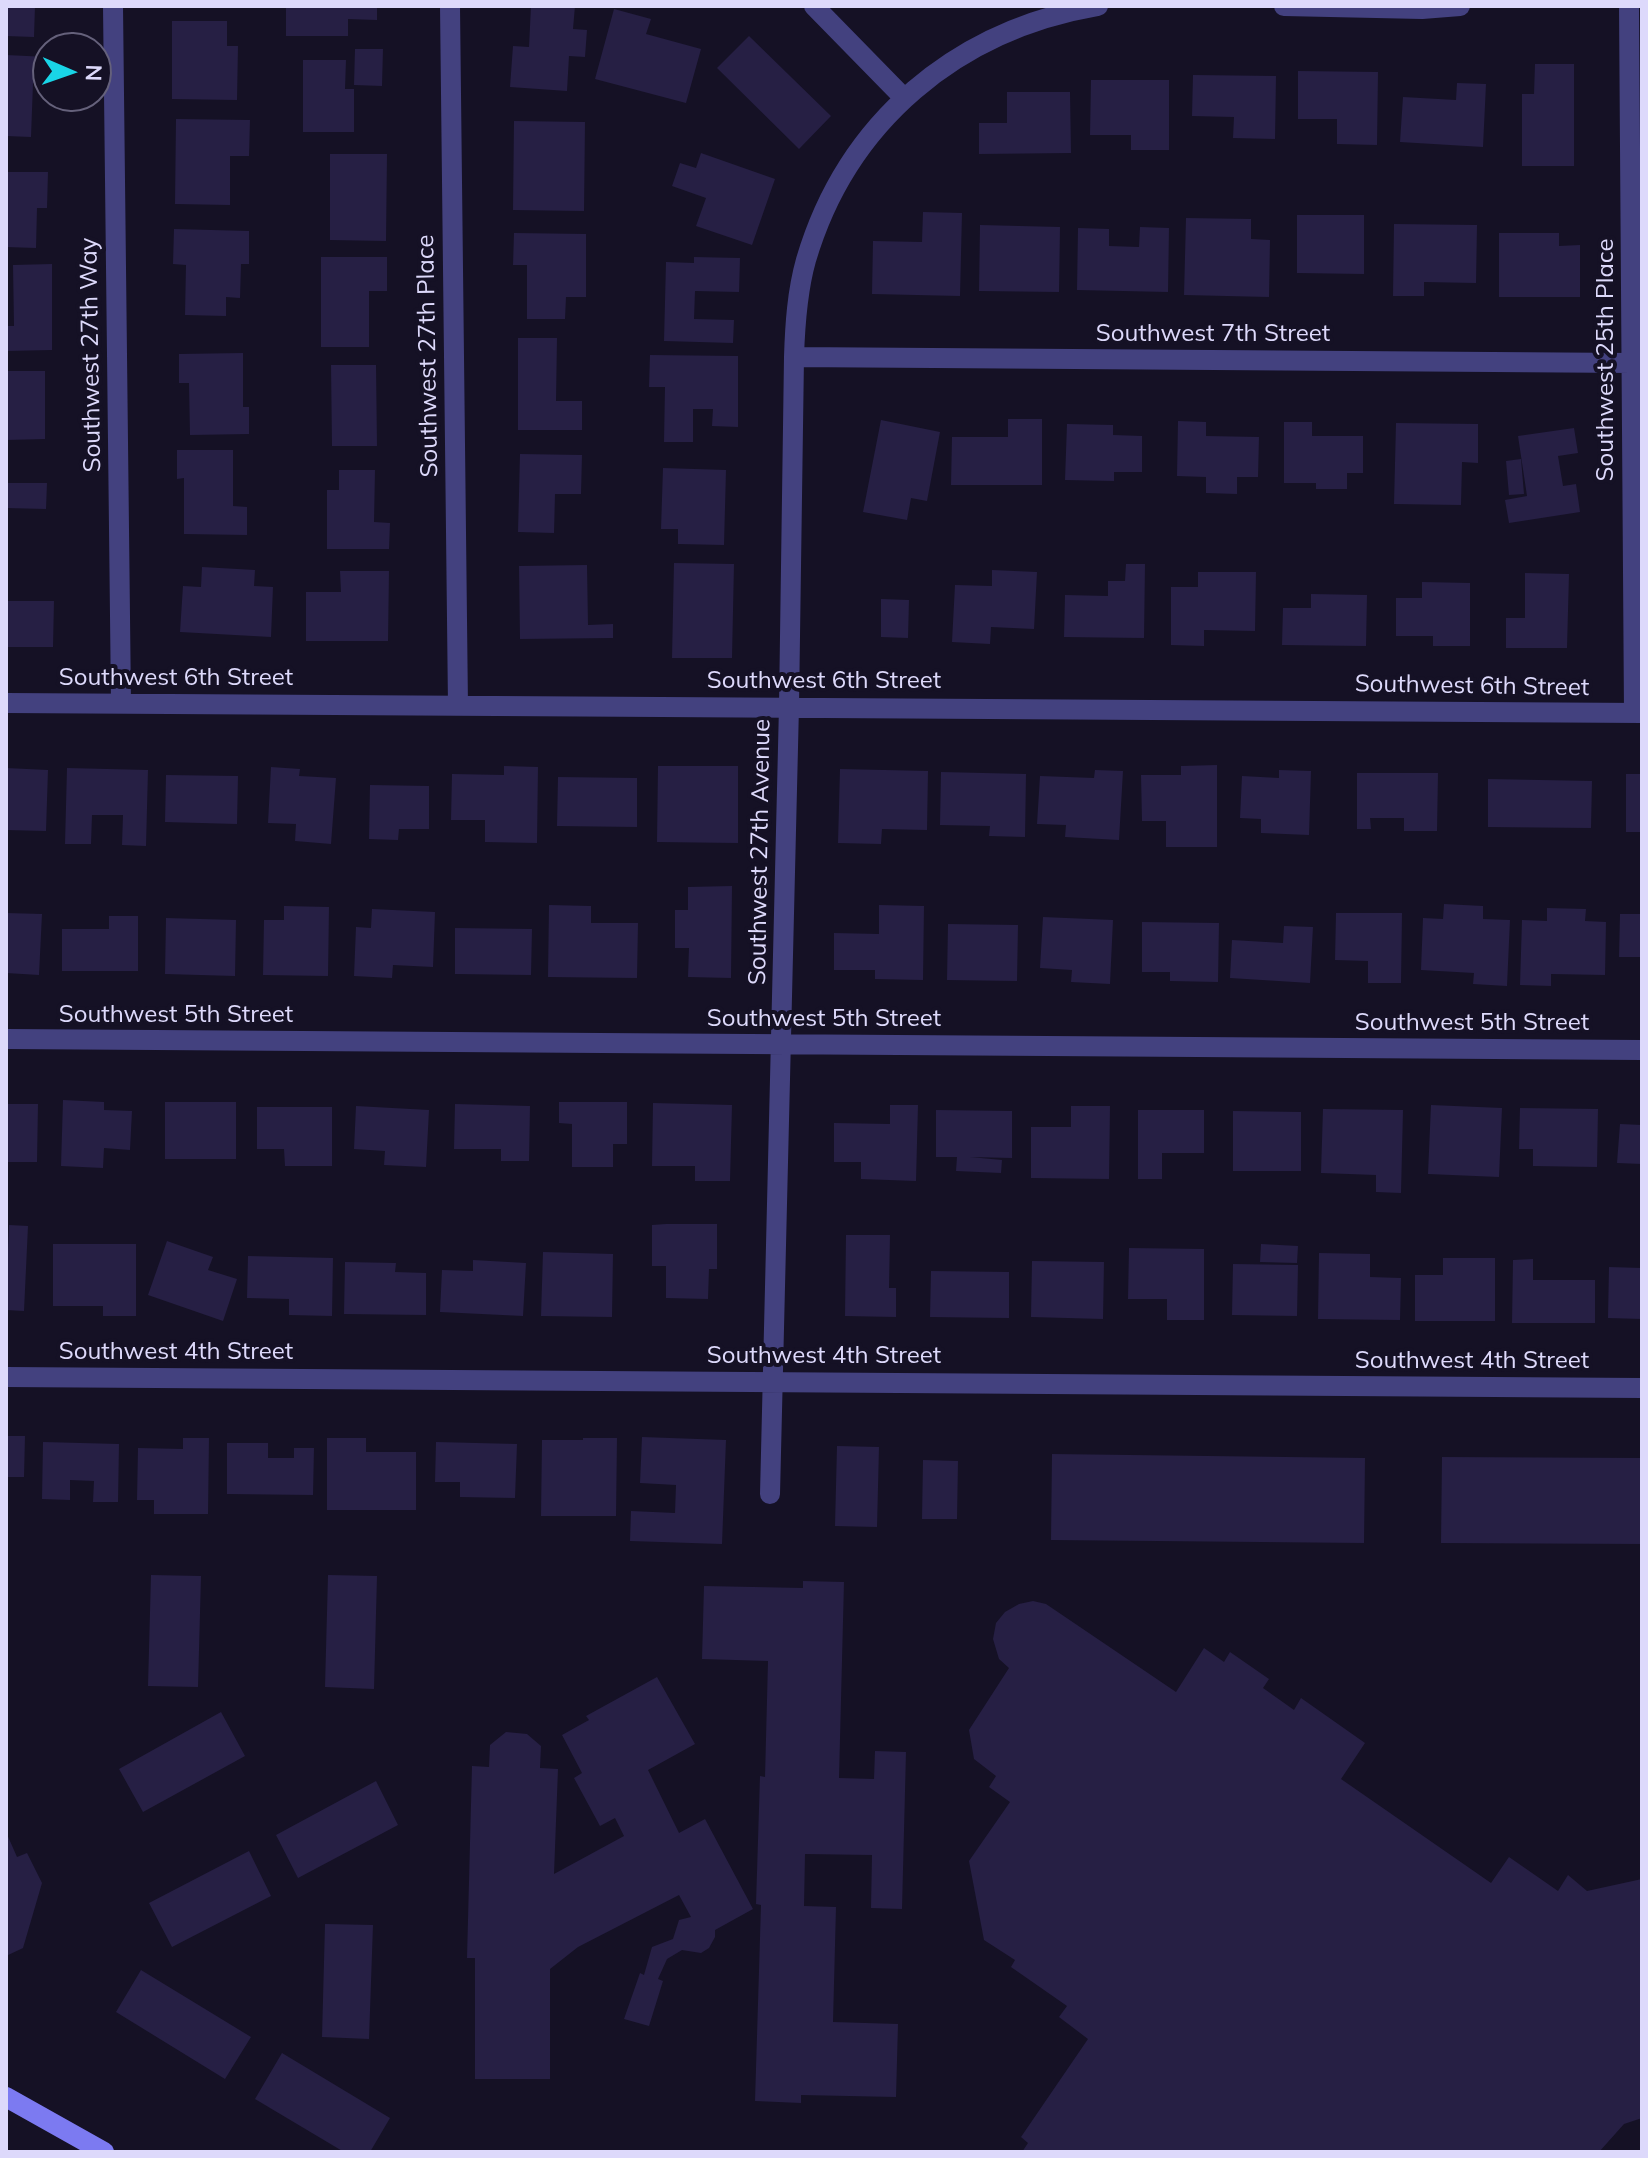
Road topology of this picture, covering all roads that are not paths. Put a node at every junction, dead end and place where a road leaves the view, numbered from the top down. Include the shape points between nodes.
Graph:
1 (113, 6) edge
2 (450, 6) edge
3 (814, 6) edge
4 (1098, 6) edge
5 (1284, 6) edge
6 (1460, 6) edge
7 (1629, 6) edge
8 (904, 98) junction
9 (794, 357) junction
10 (1632, 363) junction
11 (6, 703) edge
12 (121, 703) junction
13 (458, 706) junction
14 (789, 706) junction
15 (1638, 713) edge
16 (6, 1039) edge
17 (781, 1045) junction
18 (1642, 1050) edge
19 (6, 1377) edge
20 (772, 1382) junction
21 (1642, 1388) edge
22 (770, 1494) dead end
23 (6, 2097) edge
24 (104, 2152) edge

1 - 12 street, Southwest 27th Way
2 - 13 street, Southwest 27th Place
3 - 8 street
4 - 8 street, Southwest 27th Avenue via 1004,32 961,54
5 - 6 street
7 - 10 street, Southwest 25th Place
8 - 9 street, Southwest 27th Avenue via 856,153 822,216 805,262
9 - 10 street, Southwest 7th Street
9 - 14 street, Southwest 27th Avenue
10 - 15 street, Southwest 25th Place
11 - 12 street, Southwest 6th Street
12 - 13 street, Southwest 6th Street
13 - 14 street, Southwest 6th Street
14 - 15 street, Southwest 6th Street
14 - 17 street, Southwest 27th Avenue
16 - 17 street, Southwest 5th Street
17 - 18 street, Southwest 5th Street
17 - 20 street, Southwest 27th Avenue
19 - 20 street, Southwest 4th Street
20 - 21 street, Southwest 4th Street
20 - 22 street, Southwest 27th Avenue
23 - 24 street

